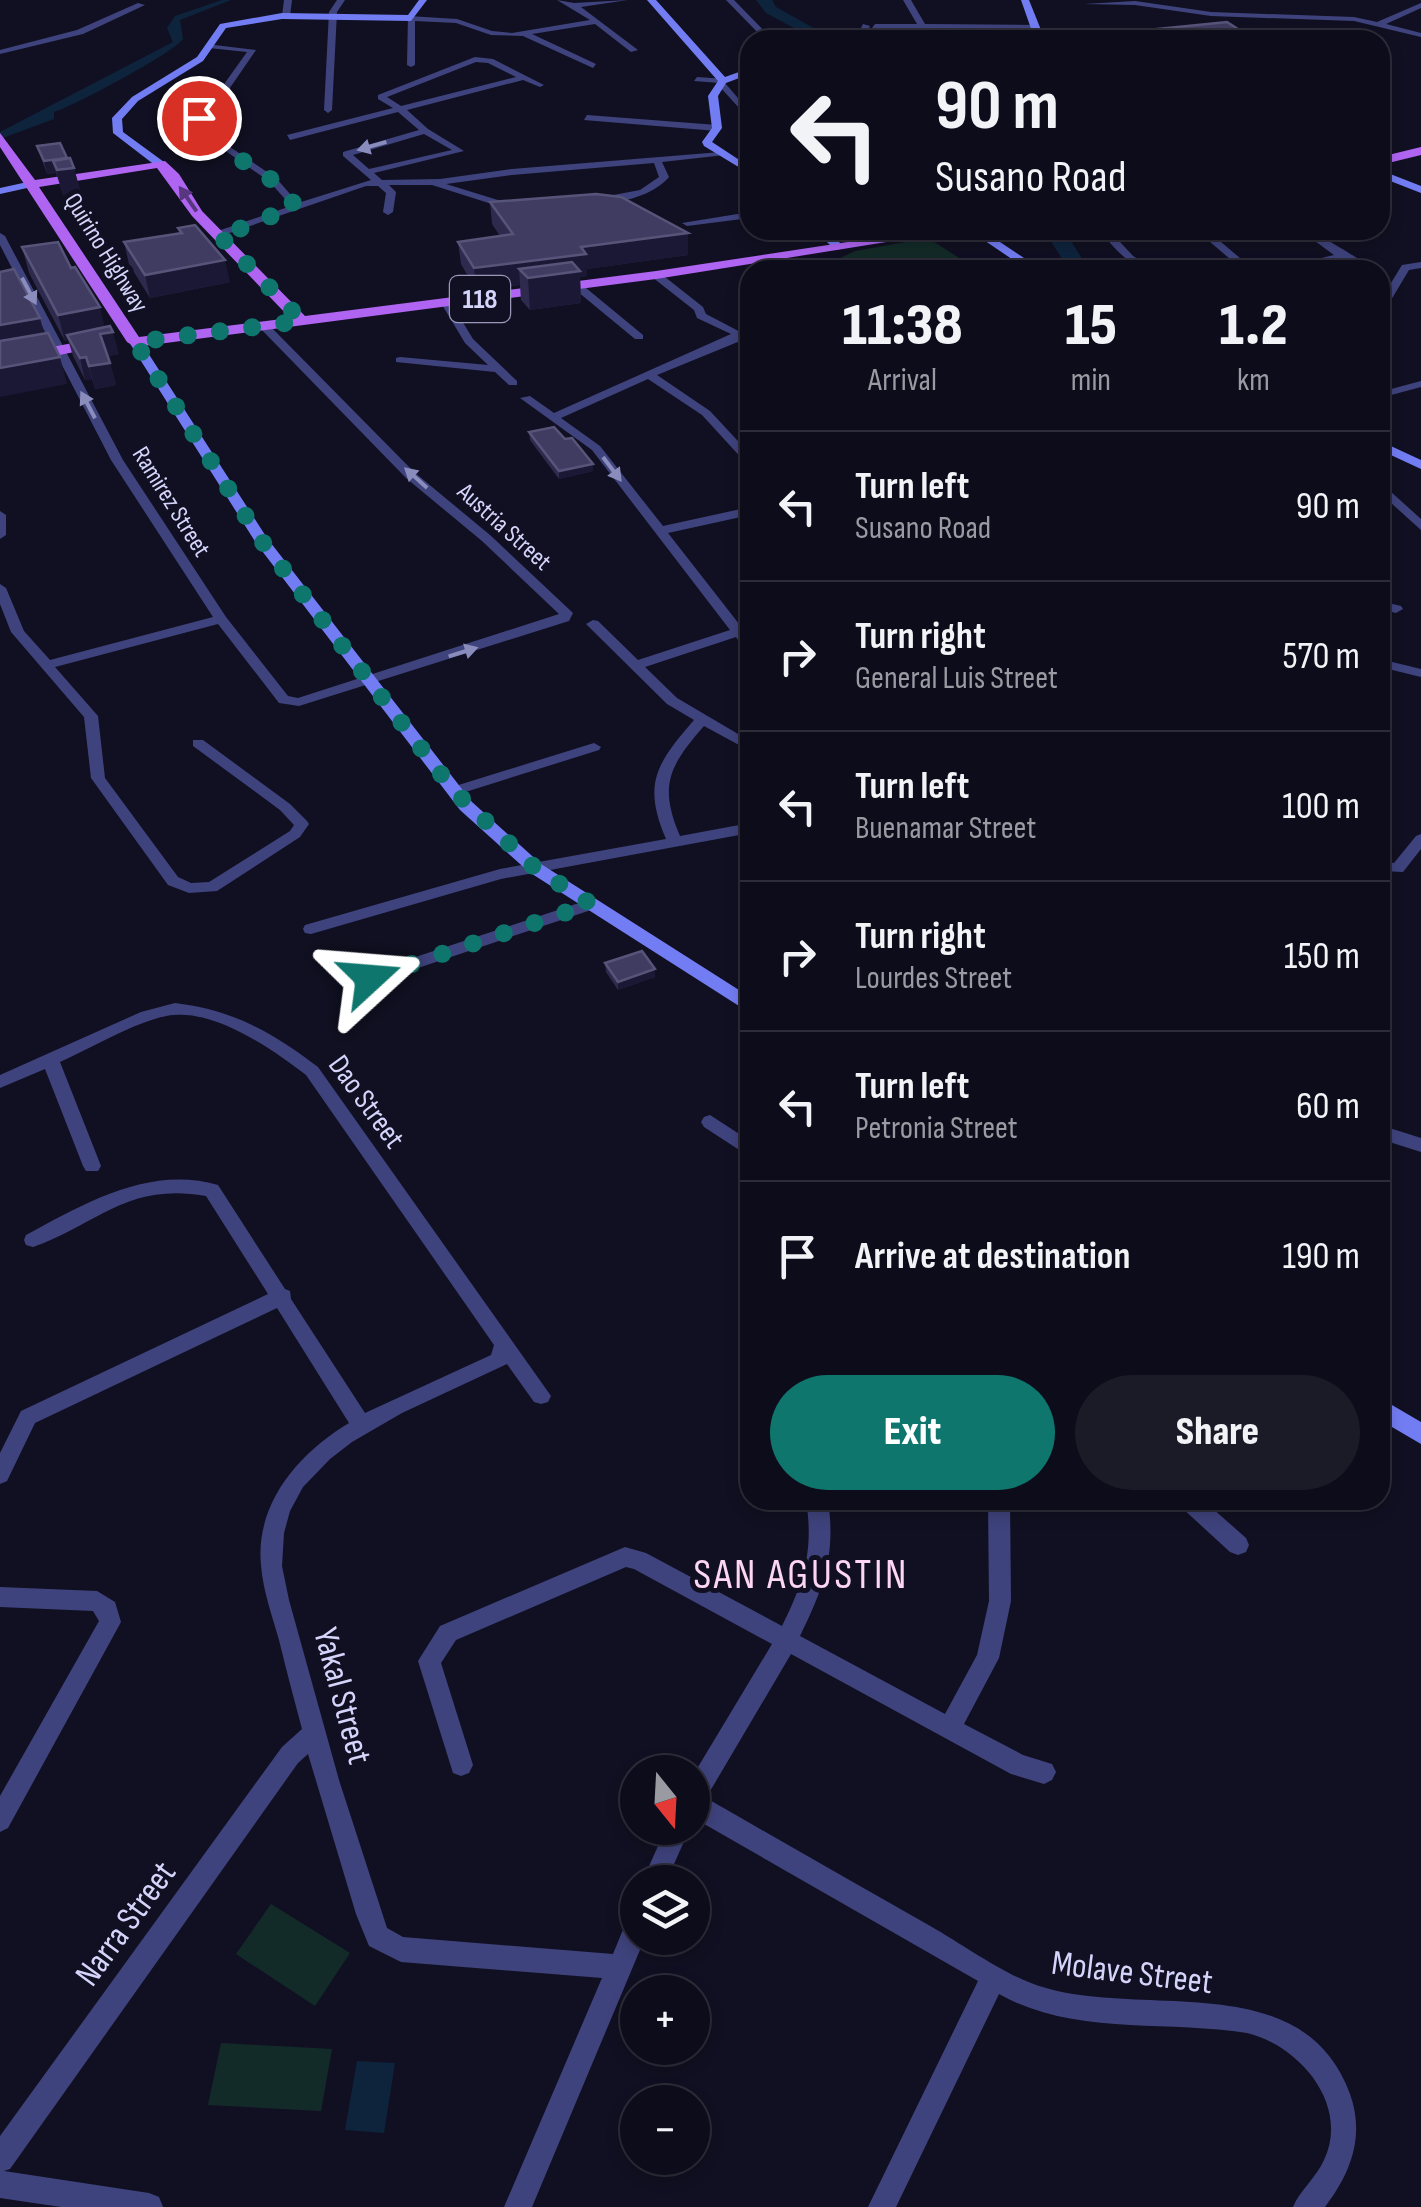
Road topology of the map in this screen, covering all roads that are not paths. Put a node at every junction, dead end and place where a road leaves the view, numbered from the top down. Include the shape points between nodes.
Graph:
1 (124, 0) edge
2 (288, 0) edge
3 (340, 0) edge
4 (424, 0) edge
5 (561, 0) edge
6 (624, 0) edge
7 (651, 0) edge
8 (730, 0) edge
9 (907, 0) edge
10 (1026, 0) edge
11 (1088, 4) dead end
12 (576, 5) junction
13 (1418, 9) edge
14 (286, 16) junction
15 (333, 17) junction
16 (410, 18) junction
17 (592, 22) junction
18 (1380, 24) junction
19 (1036, 27) junction
20 (922, 28) junction
21 (760, 30) edge
22 (868, 30) edge
23 (1037, 30) edge
24 (528, 34) junction
25 (1421, 36) edge
26 (209, 46) junction
27 (634, 50) dead end
28 (0, 52) edge
29 (412, 65) dead end
30 (593, 66) dead end
31 (740, 75) edge
32 (524, 77) junction
33 (697, 80) dead end
34 (723, 83) junction
35 (540, 84) dead end
36 (740, 104) edge
37 (400, 109) junction
38 (328, 110) dead end
39 (587, 118) dead end
40 (717, 128) junction
41 (425, 132) junction
42 (290, 137) dead end
43 (2, 141) edge
44 (1421, 152) edge
45 (721, 156) junction
46 (1390, 159) edge
47 (658, 162) junction
48 (160, 164) junction
49 (740, 166) edge
50 (366, 172) junction
51 (1390, 176) edge
52 (377, 181) junction
53 (431, 182) junction
54 (32, 184) junction
55 (0, 190) edge
56 (1421, 190) edge
57 (582, 201) edge
58 (296, 206) junction
59 (528, 206) edge
60 (388, 212) dead end
61 (740, 216) edge
62 (688, 223) dead end
63 (218, 234) junction
64 (0, 236) edge
65 (831, 240) edge
66 (890, 240) edge
67 (990, 240) edge
68 (1113, 240) edge
69 (1213, 240) edge
70 (1319, 240) edge
71 (839, 248) junction
72 (1342, 256) junction
73 (758, 260) edge
74 (1021, 260) edge
75 (1134, 260) edge
76 (1237, 260) edge
77 (1323, 260) edge
78 (1352, 260) edge
79 (740, 263) edge
80 (1421, 265) edge
81 (656, 275) junction
82 (576, 286) junction
83 (1390, 293) edge
84 (446, 303) junction
85 (302, 321) junction
86 (262, 325) junction
87 (740, 334) edge
88 (639, 337) dead end
89 (740, 339) edge
90 (132, 340) junction
91 (60, 350) junction
92 (400, 360) dead end
93 (0, 362) edge
94 (498, 370) junction
95 (649, 375) junction
96 (513, 383) dead end
97 (1421, 384) edge
98 (1405, 390) junction
99 (1390, 393) edge
100 (526, 398) dead end
101 (1421, 400) edge
102 (556, 416) junction
103 (740, 450) edge
104 (1390, 453) edge
105 (1421, 466) edge
106 (1390, 496) edge
107 (0, 514) edge
108 (740, 514) edge
109 (1421, 526) edge
110 (658, 531) junction
111 (0, 535) edge
112 (0, 588) edge
113 (1390, 608) edge
114 (1396, 609) dead end
115 (221, 619) junction
116 (593, 624) dead end
117 (738, 632) junction
118 (740, 634) edge
119 (46, 665) junction
120 (1390, 665) edge
121 (634, 666) junction
122 (1421, 673) edge
123 (370, 681) junction
124 (701, 721) junction
125 (198, 742) dead end
126 (740, 742) edge
127 (594, 747) dead end
128 (454, 791) junction
129 (740, 830) edge
130 (1421, 839) edge
131 (675, 842) junction
132 (535, 868) junction
133 (1390, 869) edge
134 (591, 904) junction
135 (311, 929) dead end
136 (370, 978) dead end
137 (740, 1000) edge
138 (50, 1059) junction
139 (0, 1082) edge
140 (710, 1122) dead end
141 (1390, 1135) edge
142 (740, 1143) edge
143 (1421, 1145) edge
144 (92, 1166) dead end
145 (33, 1240) dead end
146 (283, 1296) junction
147 (504, 1346) junction
148 (541, 1396) dead end
149 (1390, 1414) edge
150 (362, 1426) junction
151 (1421, 1434) edge
152 (0, 1475) edge
153 (819, 1510) edge
154 (999, 1510) edge
155 (1199, 1510) edge
156 (1238, 1545) dead end
157 (0, 1597) edge
158 (786, 1640) junction
159 (949, 1729) junction
160 (314, 1733) junction
161 (461, 1765) dead end
162 (710, 1771) edge
163 (1044, 1772) dead end
164 (710, 1813) edge
165 (0, 1820) edge
166 (625, 1955) edge
167 (620, 1967) junction
168 (993, 1978) junction
169 (0, 2159) edge
170 (0, 2184) edge
171 (150, 2207) edge
172 (518, 2207) edge
173 (882, 2207) edge
174 (1307, 2207) edge

1 - 28 street via 140,6 80,32
2 - 14 street
3 - 15 street
4 - 16 street
5 - 12 street
6 - 12 street
7 - 34 street
8 - 21 street
9 - 20 street
10 - 19 street
11 - 18 street via 1135,2 1211,14
12 - 17 street
13 - 18 street
14 - 15 street
14 - 26 street via 223,26
15 - 16 street
15 - 38 street
16 - 24 street
16 - 29 street
17 - 24 street
17 - 27 street
18 - 25 street
19 - 20 street
19 - 23 street
20 - 22 street
24 - 30 street
26 - 48 street via 116,118 118,133
26 - 58 street via 252,50 202,112 201,131 272,180
31 - 34 street
32 - 35 street
32 - 37 street
32 - 37 street via 475,60 381,96
33 - 34 street
34 - 36 street
34 - 40 street via 713,96
37 - 41 street
37 - 42 street
39 - 40 street
40 - 45 street via 708,142
41 -> 50 street via 346,154
41 - 50 street via 460,151
43 - 54 main road, Quirino Highway
44 - 46 main road
45 - 47 street
45 - 49 street
47 - 53 street
47 - 57 street via 664,177 651,189
48 - 54 main road
63 -> 48 main road
50 - 52 street
51 - 56 street
52 - 53 street
52 - 58 street
52 - 60 street via 392,194
53 - 59 street via 500,205
54 - 55 street
54 - 90 main road, Quirino Highway
58 - 63 street
61 - 62 street
63 - 85 main road
64 -> 91 street, Ramirez Street
65 - 71 street
66 - 71 main road, 118
67 - 74 street
68 - 75 street
69 - 76 street
70 - 72 street
71 - 73 main road, 118
72 - 77 street
72 - 78 street
79 - 81 main road, 118
80 - 83 street via 1406,267
81 - 82 main road, 118
81 - 87 street via 702,316
82 - 84 main road, 118
82 - 88 street
84 - 85 main road, 118
84 - 94 street via 469,341
85 - 86 main road, 118
86 - 90 main road, 118
123 -> 86 street, Austria Street via 560,623 566,613 410,475
89 - 95 street
90 - 91 main road, Quirino Highway
90 - 123 street via 261,540
91 - 93 main road, Quirino Highway
115 -> 91 street, Ramirez Street via 117,460
92 - 94 street
94 - 96 street
95 - 102 street
95 - 103 street via 698,406
97 - 98 street
98 - 99 street
98 - 101 street
100 - 102 street
102 -> 110 street via 596,448
104 - 105 street
106 - 109 street
107 - 111 street
108 - 110 street
110 - 117 street
112 - 119 street via 18,632
113 - 114 street
115 - 119 street
115 - 123 street, Ramirez Street via 284,700 299,702
116 - 121 street
117 - 118 street
117 - 121 street
119 - 125 street via 91,716 98,778 174,880 197,890 219,884 302,824
120 - 122 street
121 - 124 street
123 - 128 street
124 - 126 street
124 - 131 street via 672,754 658,785
127 - 128 street
128 - 132 street
129 - 131 street
130 - 133 street via 1398,870
131 - 132 street
132 - 134 street
132 - 135 street
134 - 136 street
134 - 137 street
138 - 139 street, Dao Street
138 - 144 street
138 - 147 street, Dao Street via 175,1009 210,1014 298,1056
140 - 142 street
141 - 143 street
145 - 146 street via 139,1190 192,1184 224,1202
146 - 150 street
146 - 152 street via 28,1417
147 - 148 street, Dao Street
147 - 150 street, Yakal Street via 499,1360
149 - 151 street
150 - 160 street, Yakal Street via 301,1474 274,1523 270,1558
153 - 158 street via 813,1587
154 - 159 street via 1000,1601 988,1658
155 - 156 street
157 - 165 street via 97,1601 110,1622
158 - 159 street
158 - 161 street via 624,1557 438,1642 429,1661
158 - 162 street
159 - 163 street
160 - 167 street, Yakal Street via 378,1937 401,1949
160 - 169 street, Narra Street via 290,1756
164 - 168 street, Molave Street
166 - 167 street
167 - 172 street
168 - 173 street
168 - 174 street, Molave Street via 1067,2006 1253,2022 1293,2040 1334,2084 1342,2115 1344,2144 1336,2172
170 - 171 street

